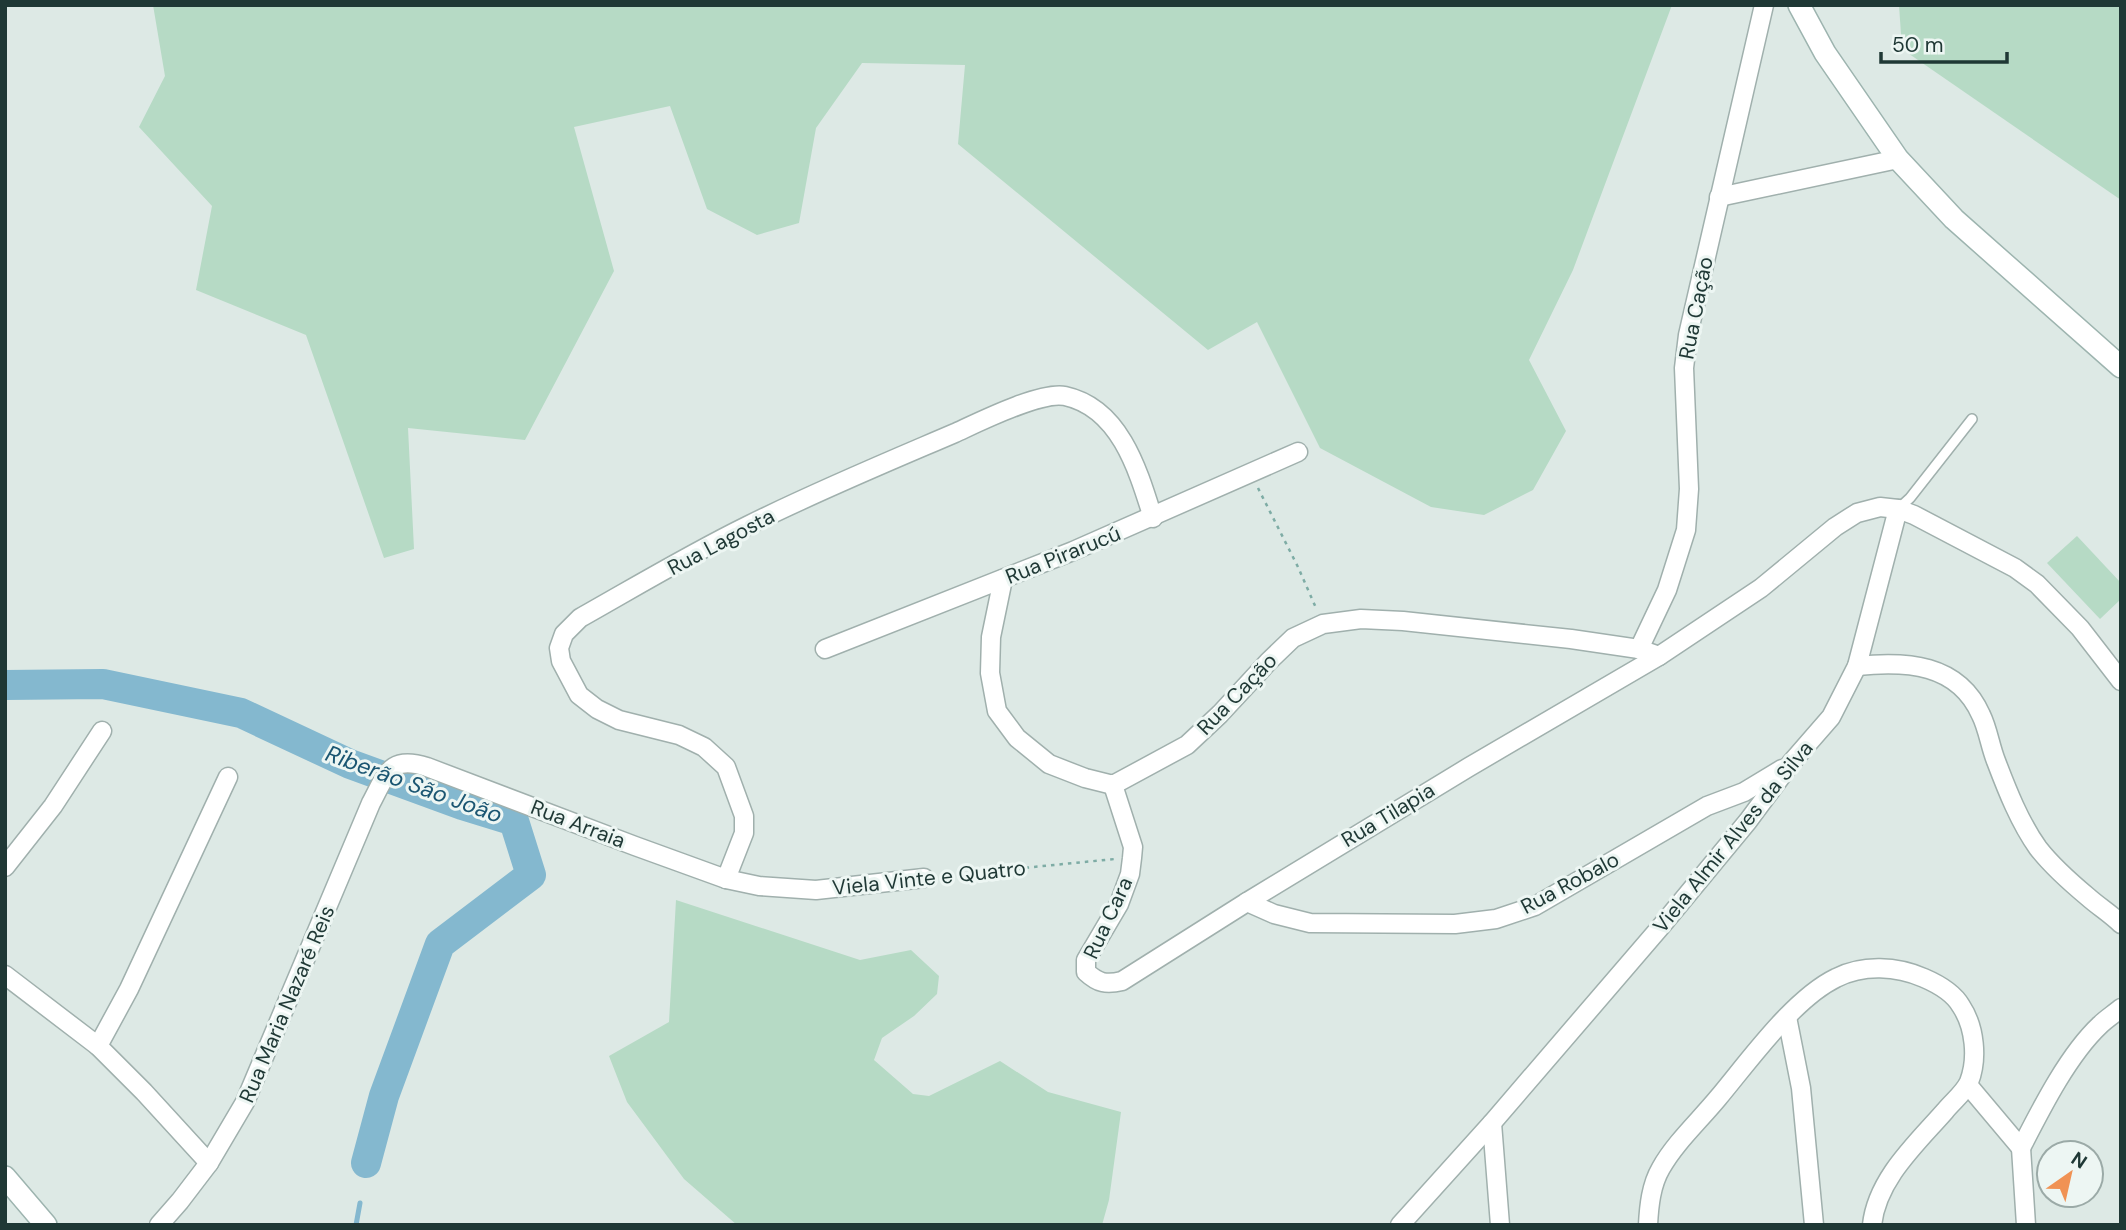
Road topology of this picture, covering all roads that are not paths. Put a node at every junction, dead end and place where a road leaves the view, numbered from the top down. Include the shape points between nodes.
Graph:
1 (1764, 5) edge
2 (1799, 5) edge
3 (1898, 159) junction
4 (1719, 197) junction
5 (2121, 367) edge
6 (1972, 419) dead end
7 (1298, 452) dead end
8 (1898, 509) junction
9 (1153, 518) junction
10 (1003, 579) junction
11 (825, 649) dead end
12 (1639, 649) junction
13 (1659, 656) junction
14 (1857, 666) junction
15 (2121, 681) edge
16 (102, 731) dead end
17 (1791, 763) junction
18 (391, 769) joint
19 (228, 777) dead end
20 (1113, 785) junction
21 (5, 867) edge
22 (726, 878) junction
23 (924, 878) road end
24 (1247, 902) junction
25 (2121, 925) edge
26 (5, 975) edge
27 (1122, 981) joint
28 (2121, 1008) edge
29 (1787, 1017) junction
30 (98, 1046) junction
31 (1968, 1085) junction
32 (1492, 1123) junction
33 (2021, 1148) junction
34 (209, 1163) junction
35 (5, 1177) edge
36 (46, 1225) edge
37 (159, 1225) edge
38 (1400, 1225) edge
39 (1500, 1225) edge
40 (1648, 1225) edge
41 (1814, 1225) edge
42 (1872, 1225) edge
43 (2026, 1225) edge

1 - 4 street, Rua Cação
2 - 3 street via 1825,53
3 - 4 street
3 - 5 street via 1954,219
4 - 12 street, Rua Cação via 1684,368 1689,489 1686,530 1667,590
6 - 8 lane
7 - 9 street, Rua Pirarucú
8 - 13 street, Rua Tilapia via 1880,507 1857,513 1761,588
8 - 14 street, Viela Almir Alves da Silva
8 - 15 street via 2037,583
9 - 10 street, Rua Pirarucú
9 - 22 street, Rua Lagosta via 1136,464 1110,423 1092,406 1062,395 1000,413 747,526 580,618 564,634 559,648 579,695 619,720 679,735 704,747 726,767 744,816 744,833
10 - 11 street, Rua Pirarucú
10 - 20 street via 991,637 990,673 997,711 1017,738 1049,764
12 - 13 street, Rua Cação
12 - 20 street, Rua Cação via 1403,621 1361,619 1323,624 1293,638 1187,745
13 - 24 street, Rua Tilapia
14 - 17 street, Viela Almir Alves da Silva via 1831,717
14 - 25 street via 1929,668 1950,677 1972,697 1995,760 2038,847
16 - 21 street via 53,806
17 - 24 street, Rua Robalo via 1535,906 1496,919 1455,925 1310,923
17 - 32 street, Viela Almir Alves da Silva via 1663,924
18 - 22 street, Rua Arraia via 399,762 412,762
18 - 34 street, Rua Maria Nazaré Reis via 371,803 245,1102
19 - 30 street
20 - 27 street, Rua Cara via 1133,847 1130,874 1119,904 1086,960 1086,972 1109,985
22 - 23 street, Viela Vinte e Quatro via 759,886 816,890
24 - 27 street, Rua Tilapia
26 - 30 street
28 - 33 street via 2082,1046
29 - 31 street via 1814,991 1838,977 1891,968 1915,974 1942,986 1961,1005 1972,1032 1975,1061
29 - 40 street via 1660,1169 1651,1194
29 - 41 street via 1801,1088
30 - 34 street
31 - 33 street
31 - 42 street via 1884,1184
32 - 38 street, Viela Almir Alves da Silva
32 - 39 street
33 - 43 street
34 - 37 street, Rua Maria Nazaré Reis
35 - 36 street

